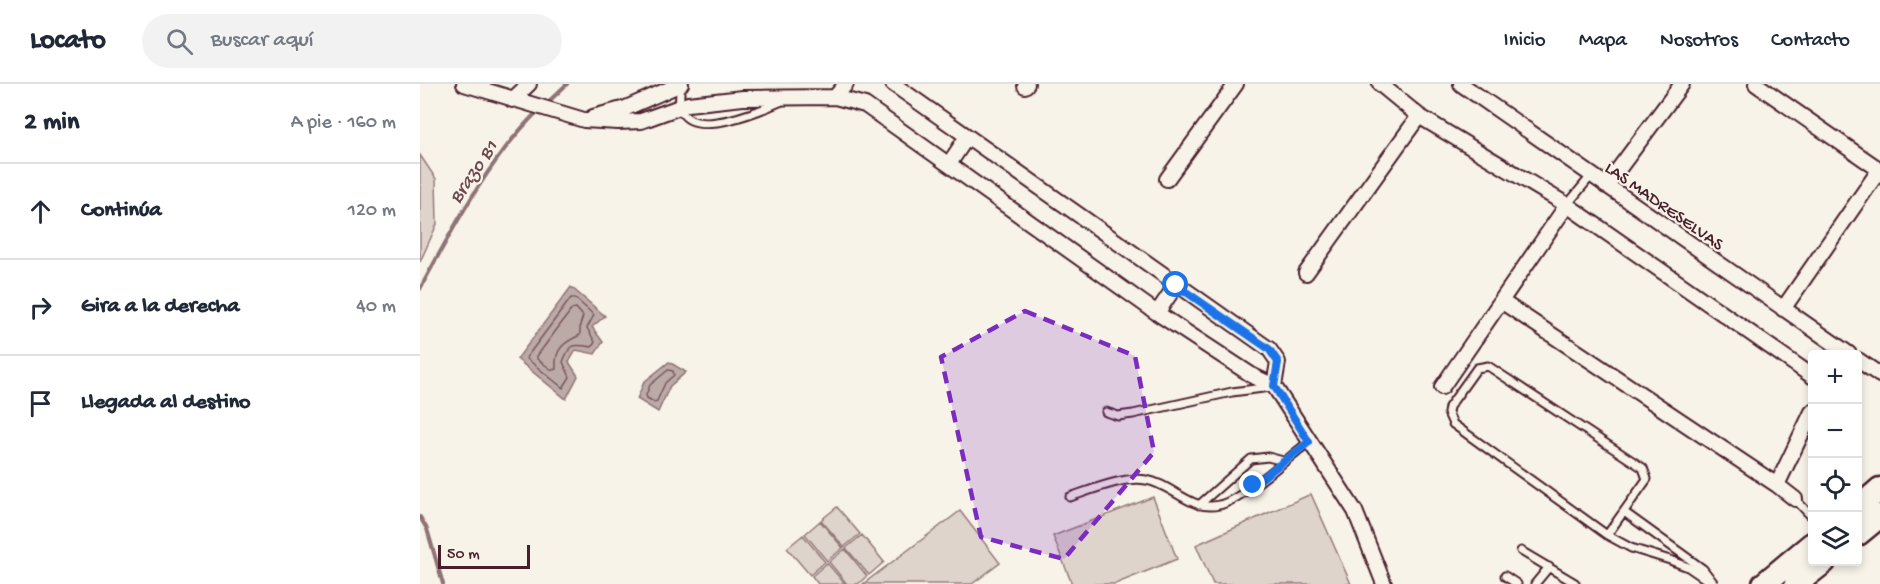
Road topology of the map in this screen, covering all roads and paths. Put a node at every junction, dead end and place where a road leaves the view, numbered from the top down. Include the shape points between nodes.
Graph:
1 (464, 84) edge
2 (529, 84) edge
3 (681, 84) edge
4 (846, 84) edge
5 (893, 84) edge
6 (1236, 84) edge
7 (1380, 84) edge
8 (1461, 84) edge
9 (1682, 84) edge
10 (1756, 84) edge
11 (790, 97) junction
12 (835, 97) junction
13 (512, 100) junction
14 (680, 107) junction
15 (1419, 116) junction
16 (584, 120) junction
17 (967, 137) junction
18 (949, 164) junction
19 (1880, 170) edge
20 (1591, 176) junction
21 (1167, 179) dead end
22 (1606, 186) junction
23 (1567, 205) junction
24 (1306, 273) dead end
25 (1176, 285) junction
26 (1501, 301) junction
27 (1783, 309) junction
28 (1156, 313) junction
29 (1843, 350) edge
30 (1862, 363) edge
31 (1808, 372) edge
32 (1880, 375) edge
33 (1274, 386) junction
34 (1442, 387) dead end
35 (1106, 412) dead end
36 (1808, 420) edge
37 (1309, 442) junction
38 (1283, 461) junction
39 (1777, 485) junction
40 (1880, 489) edge
41 (1070, 497) dead end
42 (1795, 499) joint
43 (1862, 504) edge
44 (1199, 505) junction
45 (1624, 512) junction
46 (1808, 513) edge
47 (1880, 516) edge
48 (1862, 530) edge
49 (1607, 535) junction
50 (1808, 547) edge
51 (1521, 551) dead end
52 (1818, 566) edge
53 (1548, 567) junction
54 (1505, 576) dead end
55 (1575, 583) edge
56 (1384, 584) edge
57 (1517, 584) edge
58 (1535, 584) edge
59 (1714, 584) edge
60 (1764, 584) edge
61 (1796, 584) edge

1 - 13 street
2 - 13 street
3 - 14 lane
3 - 16 street via 626,108
4 - 12 street
5 - 17 street
6 - 21 street
7 - 15 street
8 - 20 street, LAS MADRESELVAS
9 - 22 street
10 - 19 street
11 - 12 street
11 - 14 street via 743,98
11 - 14 lane via 764,109 707,124 684,116
12 - 18 street via 865,105
13 - 16 street
14 - 16 street via 641,121
15 - 23 street
15 - 24 street
17 - 18 street
17 - 25 street
18 - 28 street
19 - 27 street
20 - 22 street, LAS MADRESELVAS
20 - 23 lane
22 - 27 street, LAS MADRESELVAS
23 - 26 street
23 - 31 street
25 - 28 street
25 - 33 street via 1269,349 1278,362
26 - 34 street
26 - 39 street
27 - 29 street, LAS MADRESELVAS
28 - 33 street
30 - 32 street
33 - 35 lane via 1133,414 1118,416
33 - 37 street
36 - 39 street
37 - 38 lane
37 - 56 street via 1355,511
38 - 44 lane via 1224,504
38 - 44 lane via 1268,457 1251,459
39 - 42 street
40 - 43 main road
41 - 44 lane via 1138,479 1160,484
42 - 46 lane
45 - 49 lane
45 - 49 lane via 1647,479 1643,468 1488,366 1477,368 1449,407 1453,424
45 - 59 lane via 1703,569
47 - 48 main road
49 - 59 lane via 1631,548 1688,567
50 - 60 main road
51 - 53 lane
52 - 61 main road
53 - 55 lane
53 - 58 lane
54 - 57 lane

